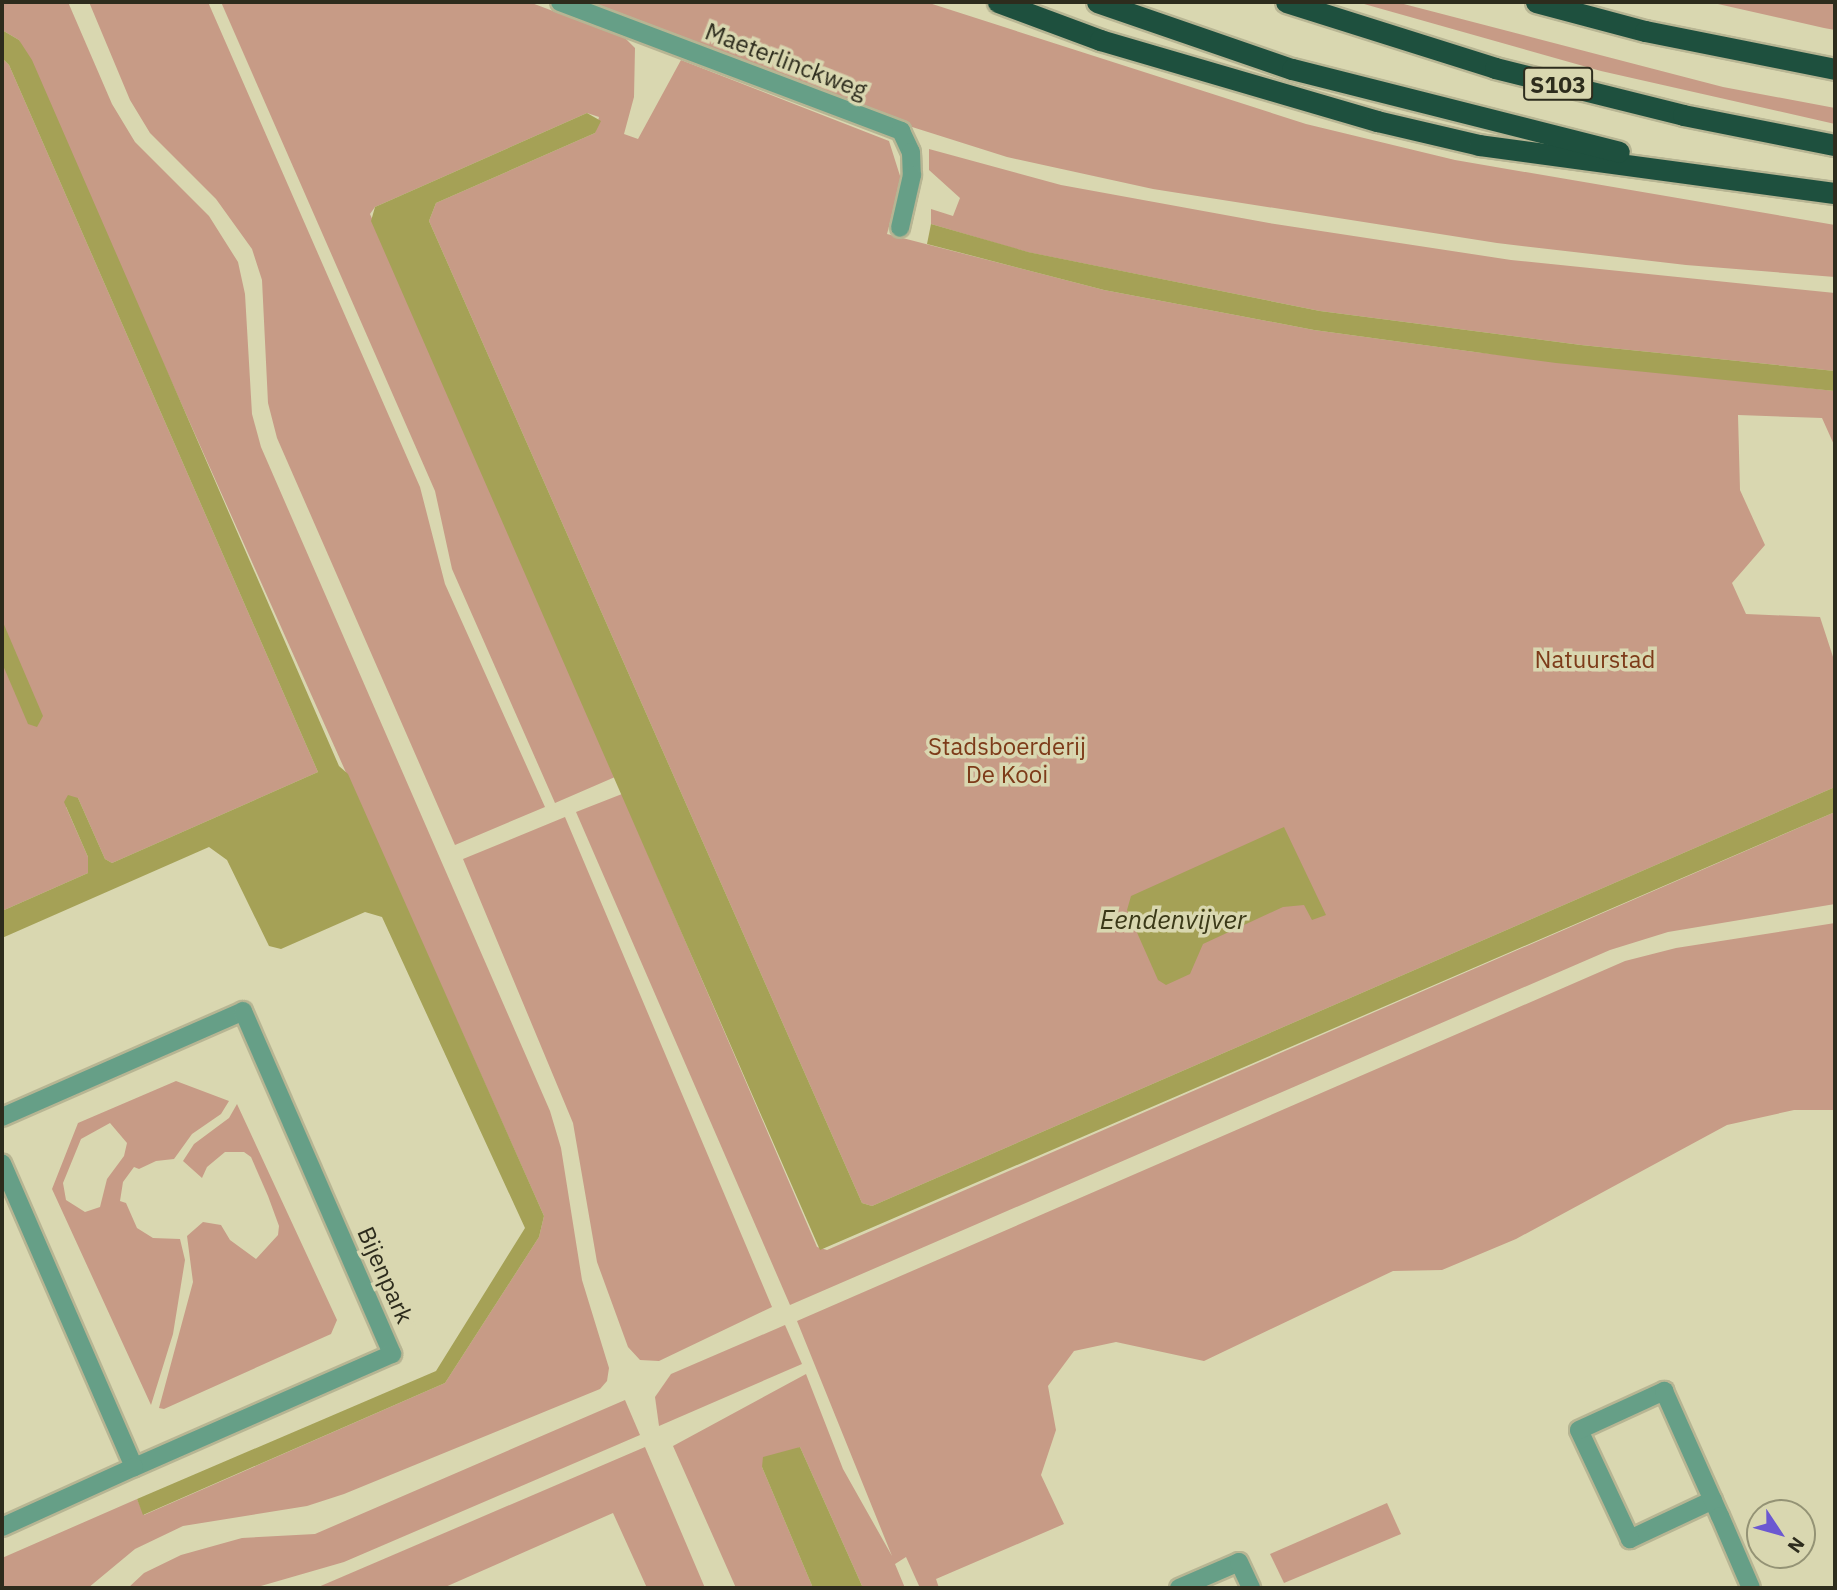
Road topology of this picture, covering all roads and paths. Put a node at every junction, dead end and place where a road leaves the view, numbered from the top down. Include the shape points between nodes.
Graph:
1 (560, 2) edge
2 (998, 2) edge
3 (1097, 2) edge
4 (1286, 2) edge
5 (1536, 2) edge
6 (1835, 69) edge
7 (1835, 145) edge
8 (1755, 182) junction
9 (1835, 193) edge
10 (900, 228) dead end
11 (2, 1117) edge
12 (2, 1164) edge
13 (134, 1467) junction
14 (1713, 1500) junction
15 (2, 1527) edge
16 (1179, 1588) edge
17 (1251, 1588) edge
18 (1751, 1588) edge

1 - 10 street, Maeterlinckweg via 901,131 911,152 912,175
2 - 8 highway, S103 via 1100,40 1403,127 1479,145
3 - 8 highway, S103 via 1292,69 1485,121
4 - 7 highway, S103 via 1495,68 1683,115
5 - 6 highway via 1645,32
8 - 9 highway, S103
11 - 13 street, Bijenpark via 243,1011 392,1354
12 - 13 street
13 - 15 street
14 - 14 street via 1630,1539 1579,1430 1664,1391
14 - 18 street
16 - 17 street via 1239,1562

